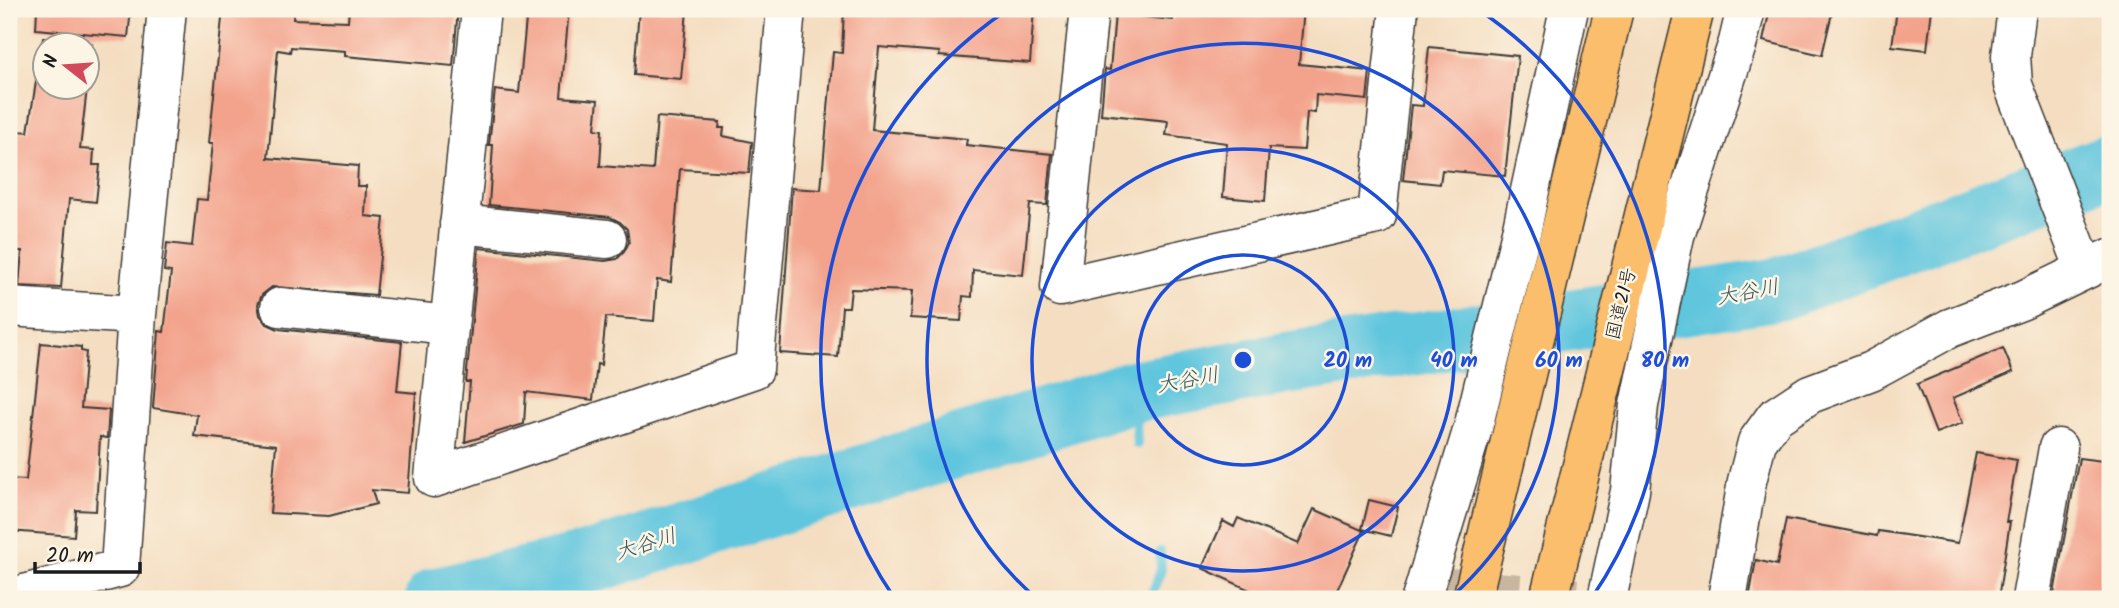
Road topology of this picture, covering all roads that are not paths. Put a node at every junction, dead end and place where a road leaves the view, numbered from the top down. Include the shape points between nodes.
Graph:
1 (167, 9) edge
2 (481, 9) edge
3 (786, 9) edge
4 (1089, 9) edge
5 (1399, 9) edge
6 (1569, 9) edge
7 (1614, 9) edge
8 (1695, 9) edge
9 (1746, 9) edge
10 (2017, 9) edge
11 (459, 224) junction
12 (607, 239) dead end
13 (2091, 258) edge
14 (9, 307) edge
15 (280, 307) dead end
16 (137, 315) junction
17 (449, 325) junction
18 (2058, 448) dead end
19 (9, 598) edge
20 (1421, 599) edge
21 (1472, 599) edge
22 (1549, 599) edge
23 (1607, 599) edge
24 (1727, 599) edge
25 (2031, 599) edge

1 - 16 street
2 - 11 street
3 - 17 street via 754,369 434,478
4 - 5 street via 1060,287 1377,215
6 - 20 street via 1473,428
7 - 21 highway
8 - 22 highway, 国道21号
9 - 23 street via 1675,236 1639,405 1630,491
10 - 13 street via 2012,75 2025,115
11 - 12 street
11 - 17 street
13 - 24 street via 2023,300 1951,328 1871,371 1810,394 1775,416 1757,442 1746,481
14 - 16 street
15 - 17 street
16 - 19 street via 120,568
18 - 25 street

